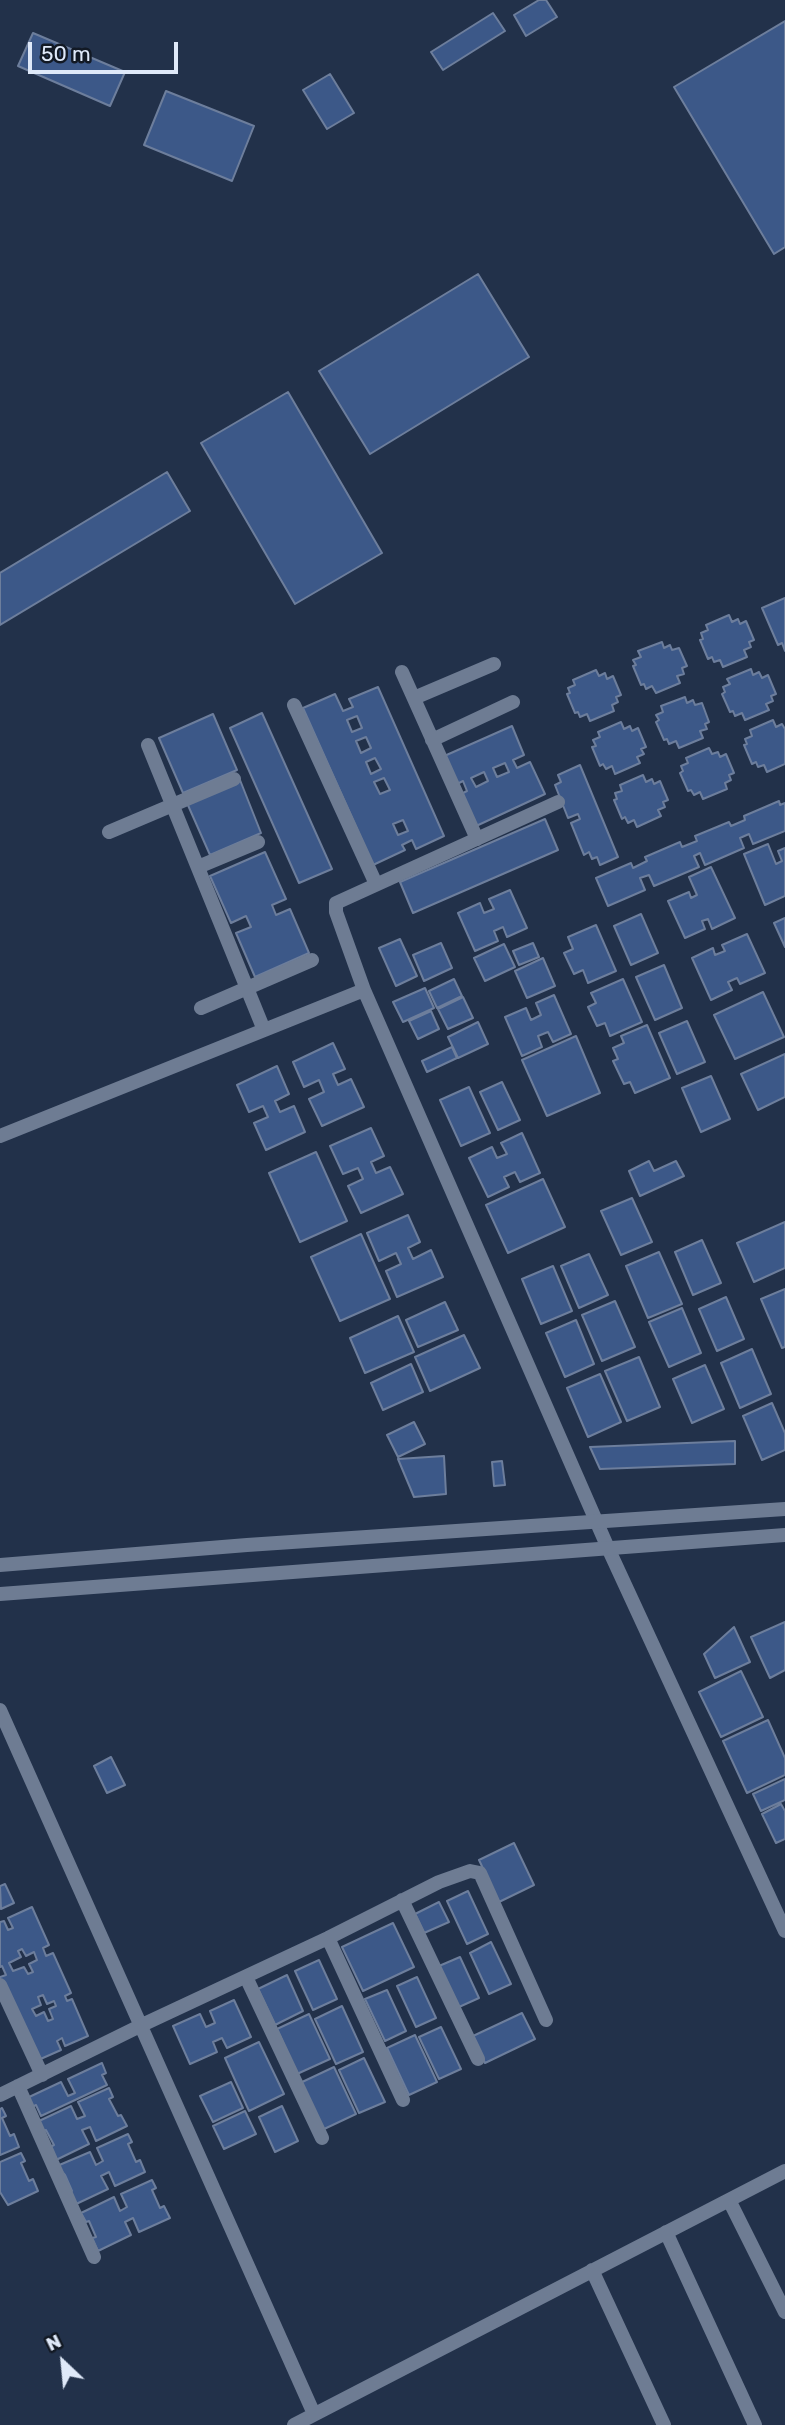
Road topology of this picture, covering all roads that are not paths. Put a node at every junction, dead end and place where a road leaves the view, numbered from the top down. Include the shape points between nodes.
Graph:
1 (494, 664) dead end
2 (402, 672) dead end
3 (414, 698) junction
4 (513, 702) dead end
5 (294, 705) dead end
6 (432, 740) junction
7 (148, 745) dead end
8 (234, 779) dead end
9 (558, 802) dead end
10 (173, 806) junction
11 (109, 832) dead end
12 (477, 839) junction
13 (258, 842) dead end
14 (198, 867) junction
15 (376, 884) junction
16 (312, 960) dead end
17 (247, 988) junction
18 (365, 990) junction
19 (201, 1008) dead end
20 (264, 1030) junction
21 (0, 1136) edge
22 (785, 1509) edge
23 (596, 1521) junction
24 (785, 1535) edge
25 (608, 1548) junction
26 (0, 1564) edge
27 (0, 1594) edge
28 (0, 1710) edge
29 (402, 1900) junction
30 (785, 1931) edge
31 (328, 1938) junction
32 (246, 1977) junction
33 (0, 1985) edge
34 (546, 2020) dead end
35 (142, 2025) junction
36 (478, 2060) dead end
37 (42, 2075) junction
38 (18, 2086) junction
39 (0, 2095) edge
40 (403, 2100) dead end
41 (322, 2138) dead end
42 (785, 2171) edge
43 (729, 2200) junction
44 (666, 2232) junction
45 (94, 2257) dead end
46 (592, 2270) junction
47 (785, 2312) edge
48 (314, 2414) junction
49 (294, 2425) edge
50 (663, 2425) edge
51 (755, 2425) edge

1 - 3 street
2 - 3 street
3 - 6 street
4 - 6 street
5 - 15 street
6 - 12 street
7 - 10 street
8 - 10 street
9 - 12 street
10 - 11 street
10 - 14 street
12 - 15 street
13 - 14 street
14 - 17 street
15 - 18 street via 336,903 335,912
16 - 17 street
17 - 19 street
17 - 20 street
18 - 20 street
18 - 23 street
20 - 21 street
22 - 23 street
23 - 25 street
23 - 26 street
24 - 25 street
25 - 27 street
25 - 30 street
28 - 35 street
29 - 31 street
29 - 34 street via 470,1871 480,1873
29 - 36 street
31 - 32 street
31 - 40 street
32 - 35 street
32 - 41 street
33 - 37 street
35 - 37 street
35 - 48 street
37 - 38 street
38 - 39 street
38 - 45 street
42 - 43 street
43 - 44 street
43 - 47 street
44 - 46 street
44 - 51 street
46 - 48 street
46 - 50 street
48 - 49 street

